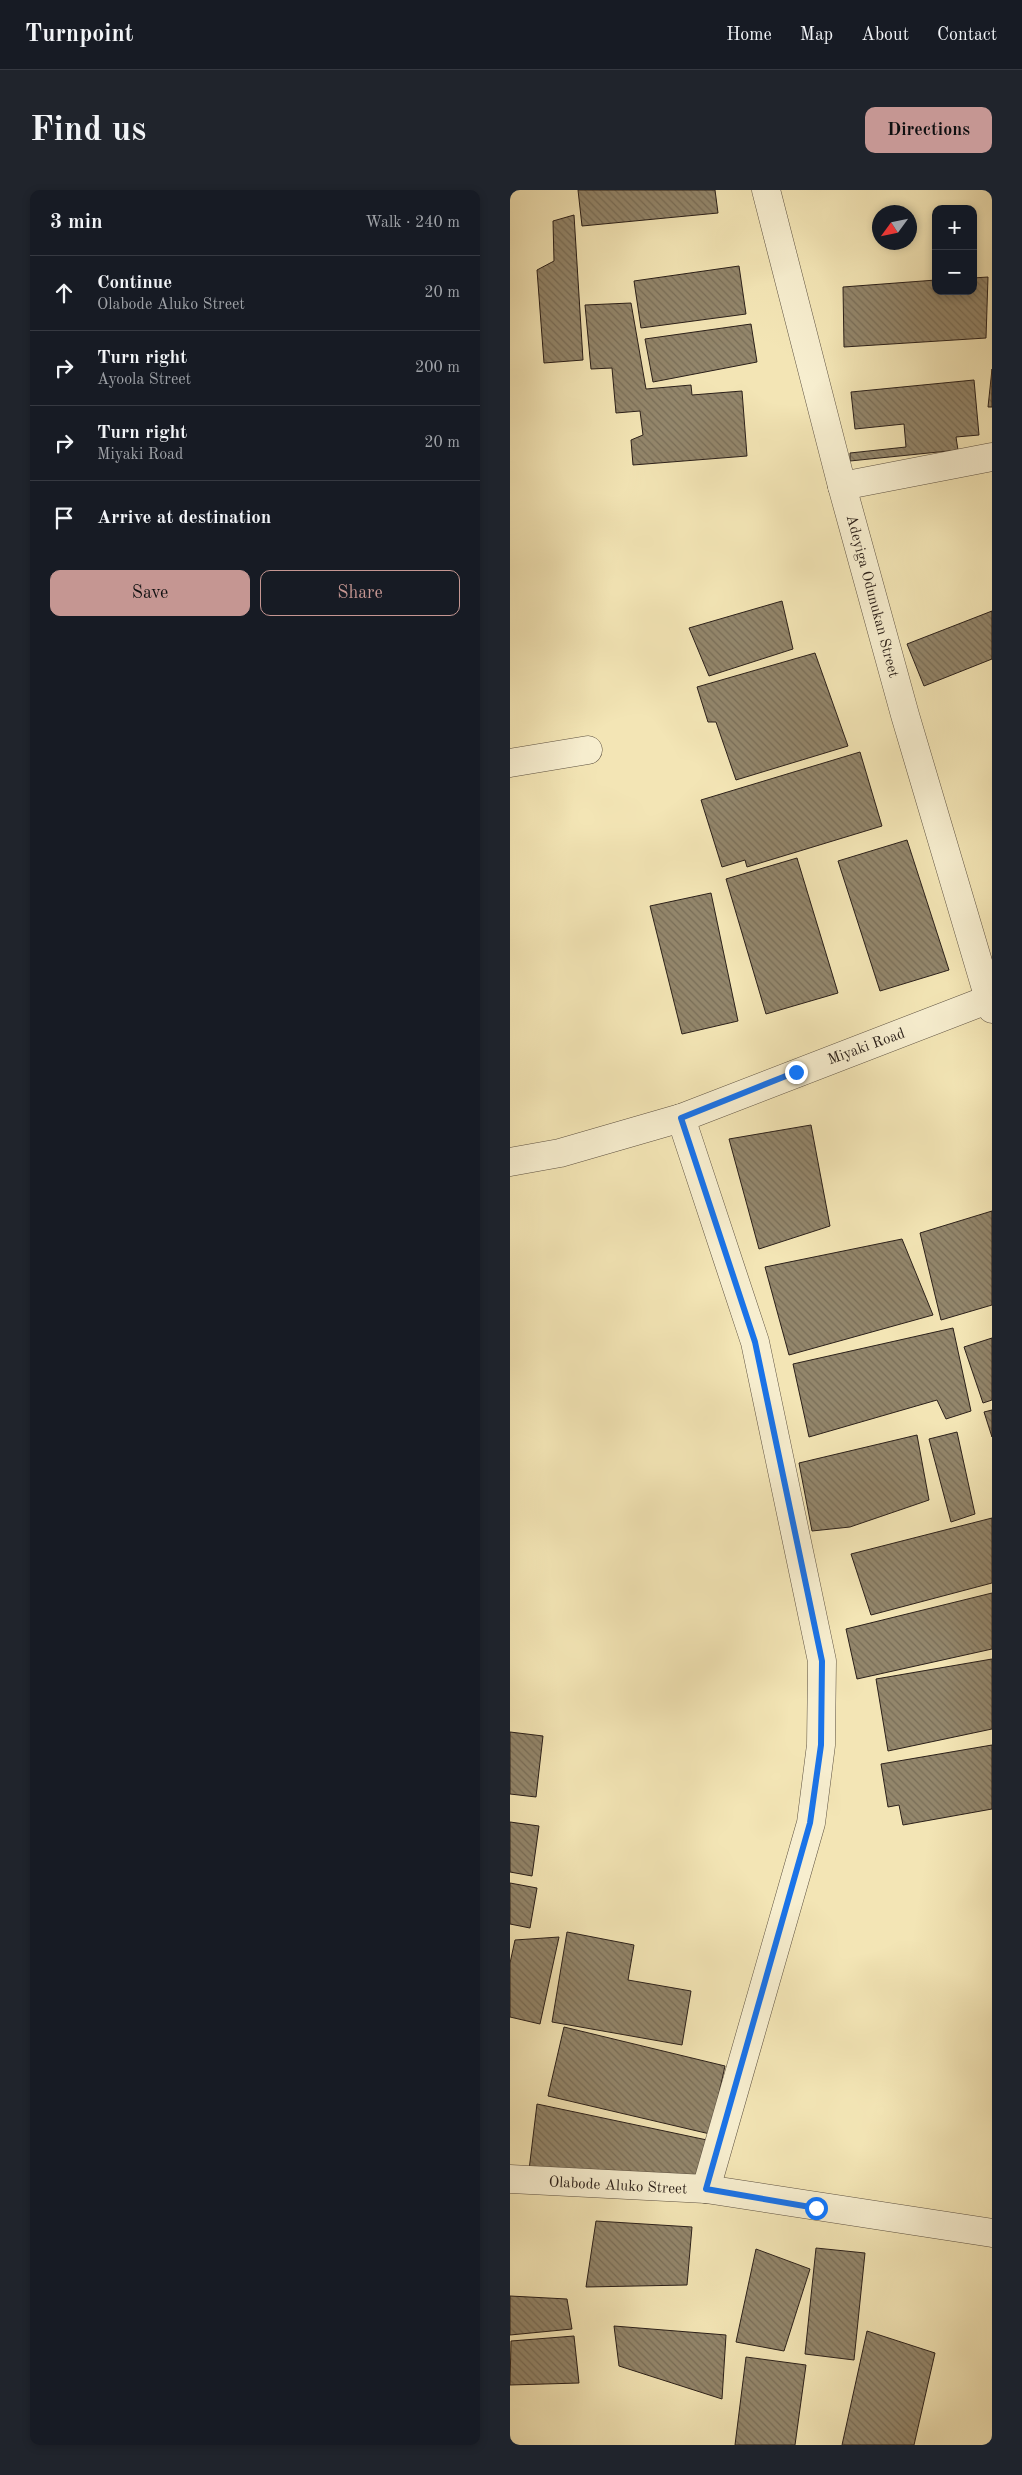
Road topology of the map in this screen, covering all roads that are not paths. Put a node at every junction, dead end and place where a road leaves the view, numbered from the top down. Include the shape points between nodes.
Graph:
1 (766, 190) edge
2 (992, 457) edge
3 (842, 486) junction
4 (588, 750) dead end
5 (510, 763) edge
6 (991, 1003) edge
7 (681, 1118) junction
8 (510, 1162) edge
9 (510, 2179) edge
10 (706, 2189) junction
11 (992, 2233) edge

1 - 3 street, Adeyiga Odunukan Street
2 - 3 street
3 - 6 street, Adeyiga Odunukan Street
4 - 5 street
6 - 7 street, Miyaki Road
7 - 8 street, Miyaki Road via 560,1153
7 - 10 street via 755,1342 822,1661 821,1745 810,1823
9 - 10 street, Olabode Aluko Street
10 - 11 street, Olabode Aluko Street

